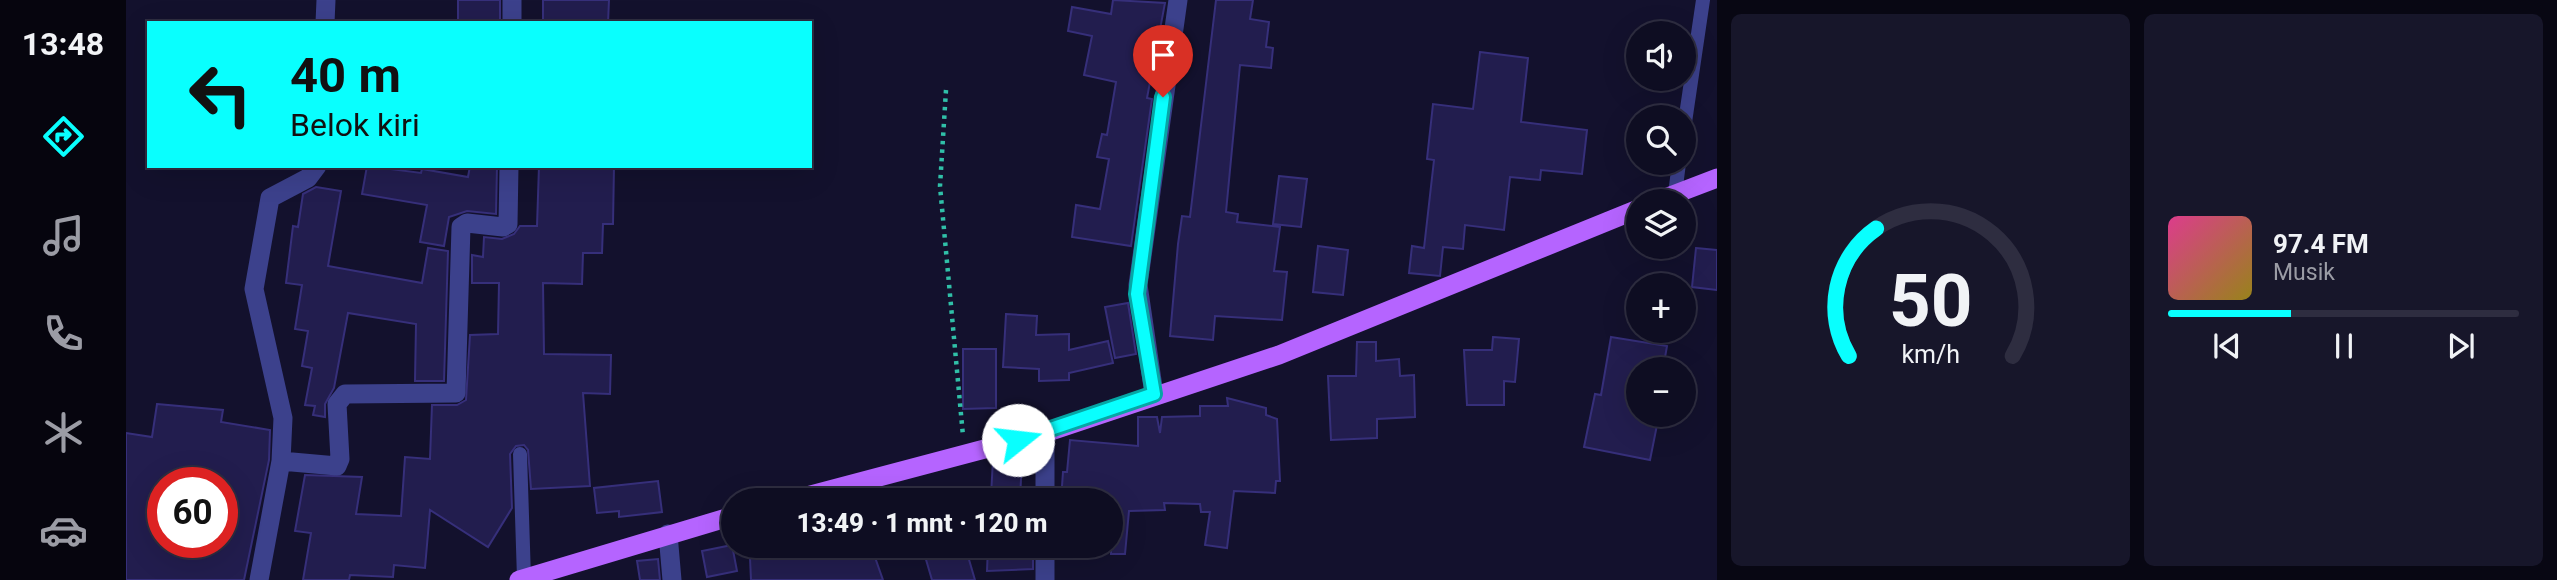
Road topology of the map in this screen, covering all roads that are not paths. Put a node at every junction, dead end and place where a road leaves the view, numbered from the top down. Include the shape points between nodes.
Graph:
1 (326, 0) edge
2 (512, 0) edge
3 (1178, 0) edge
4 (1703, 0) edge
5 (325, 21) edge
6 (512, 21) edge
7 (1688, 105) edge
8 (316, 168) edge
9 (509, 168) edge
10 (1717, 178) edge
11 (1689, 189) edge
12 (1626, 214) edge
13 (1154, 394) junction
14 (1045, 433) junction
15 (520, 453) dead end
16 (281, 461) junction
17 (837, 488) edge
18 (1045, 488) edge
19 (721, 519) edge
20 (668, 534) junction
21 (1045, 558) edge
22 (521, 579) edge
23 (259, 580) edge
24 (672, 580) edge
25 (1045, 580) edge

1 - 5 street
2 - 6 street
3 - 13 street via 1138,285
4 - 7 lane
8 - 16 street via 308,178 270,198 254,279 255,301 282,410
9 - 16 street via 508,224 467,223 461,227 456,393 345,394 337,404 337,466
10 - 11 main road
12 - 13 main road via 1279,355
13 - 14 main road
14 - 17 main road
14 - 18 street
15 - 22 lane
16 - 23 street
19 - 20 main road
20 - 22 main road
20 - 24 street
21 - 25 street

